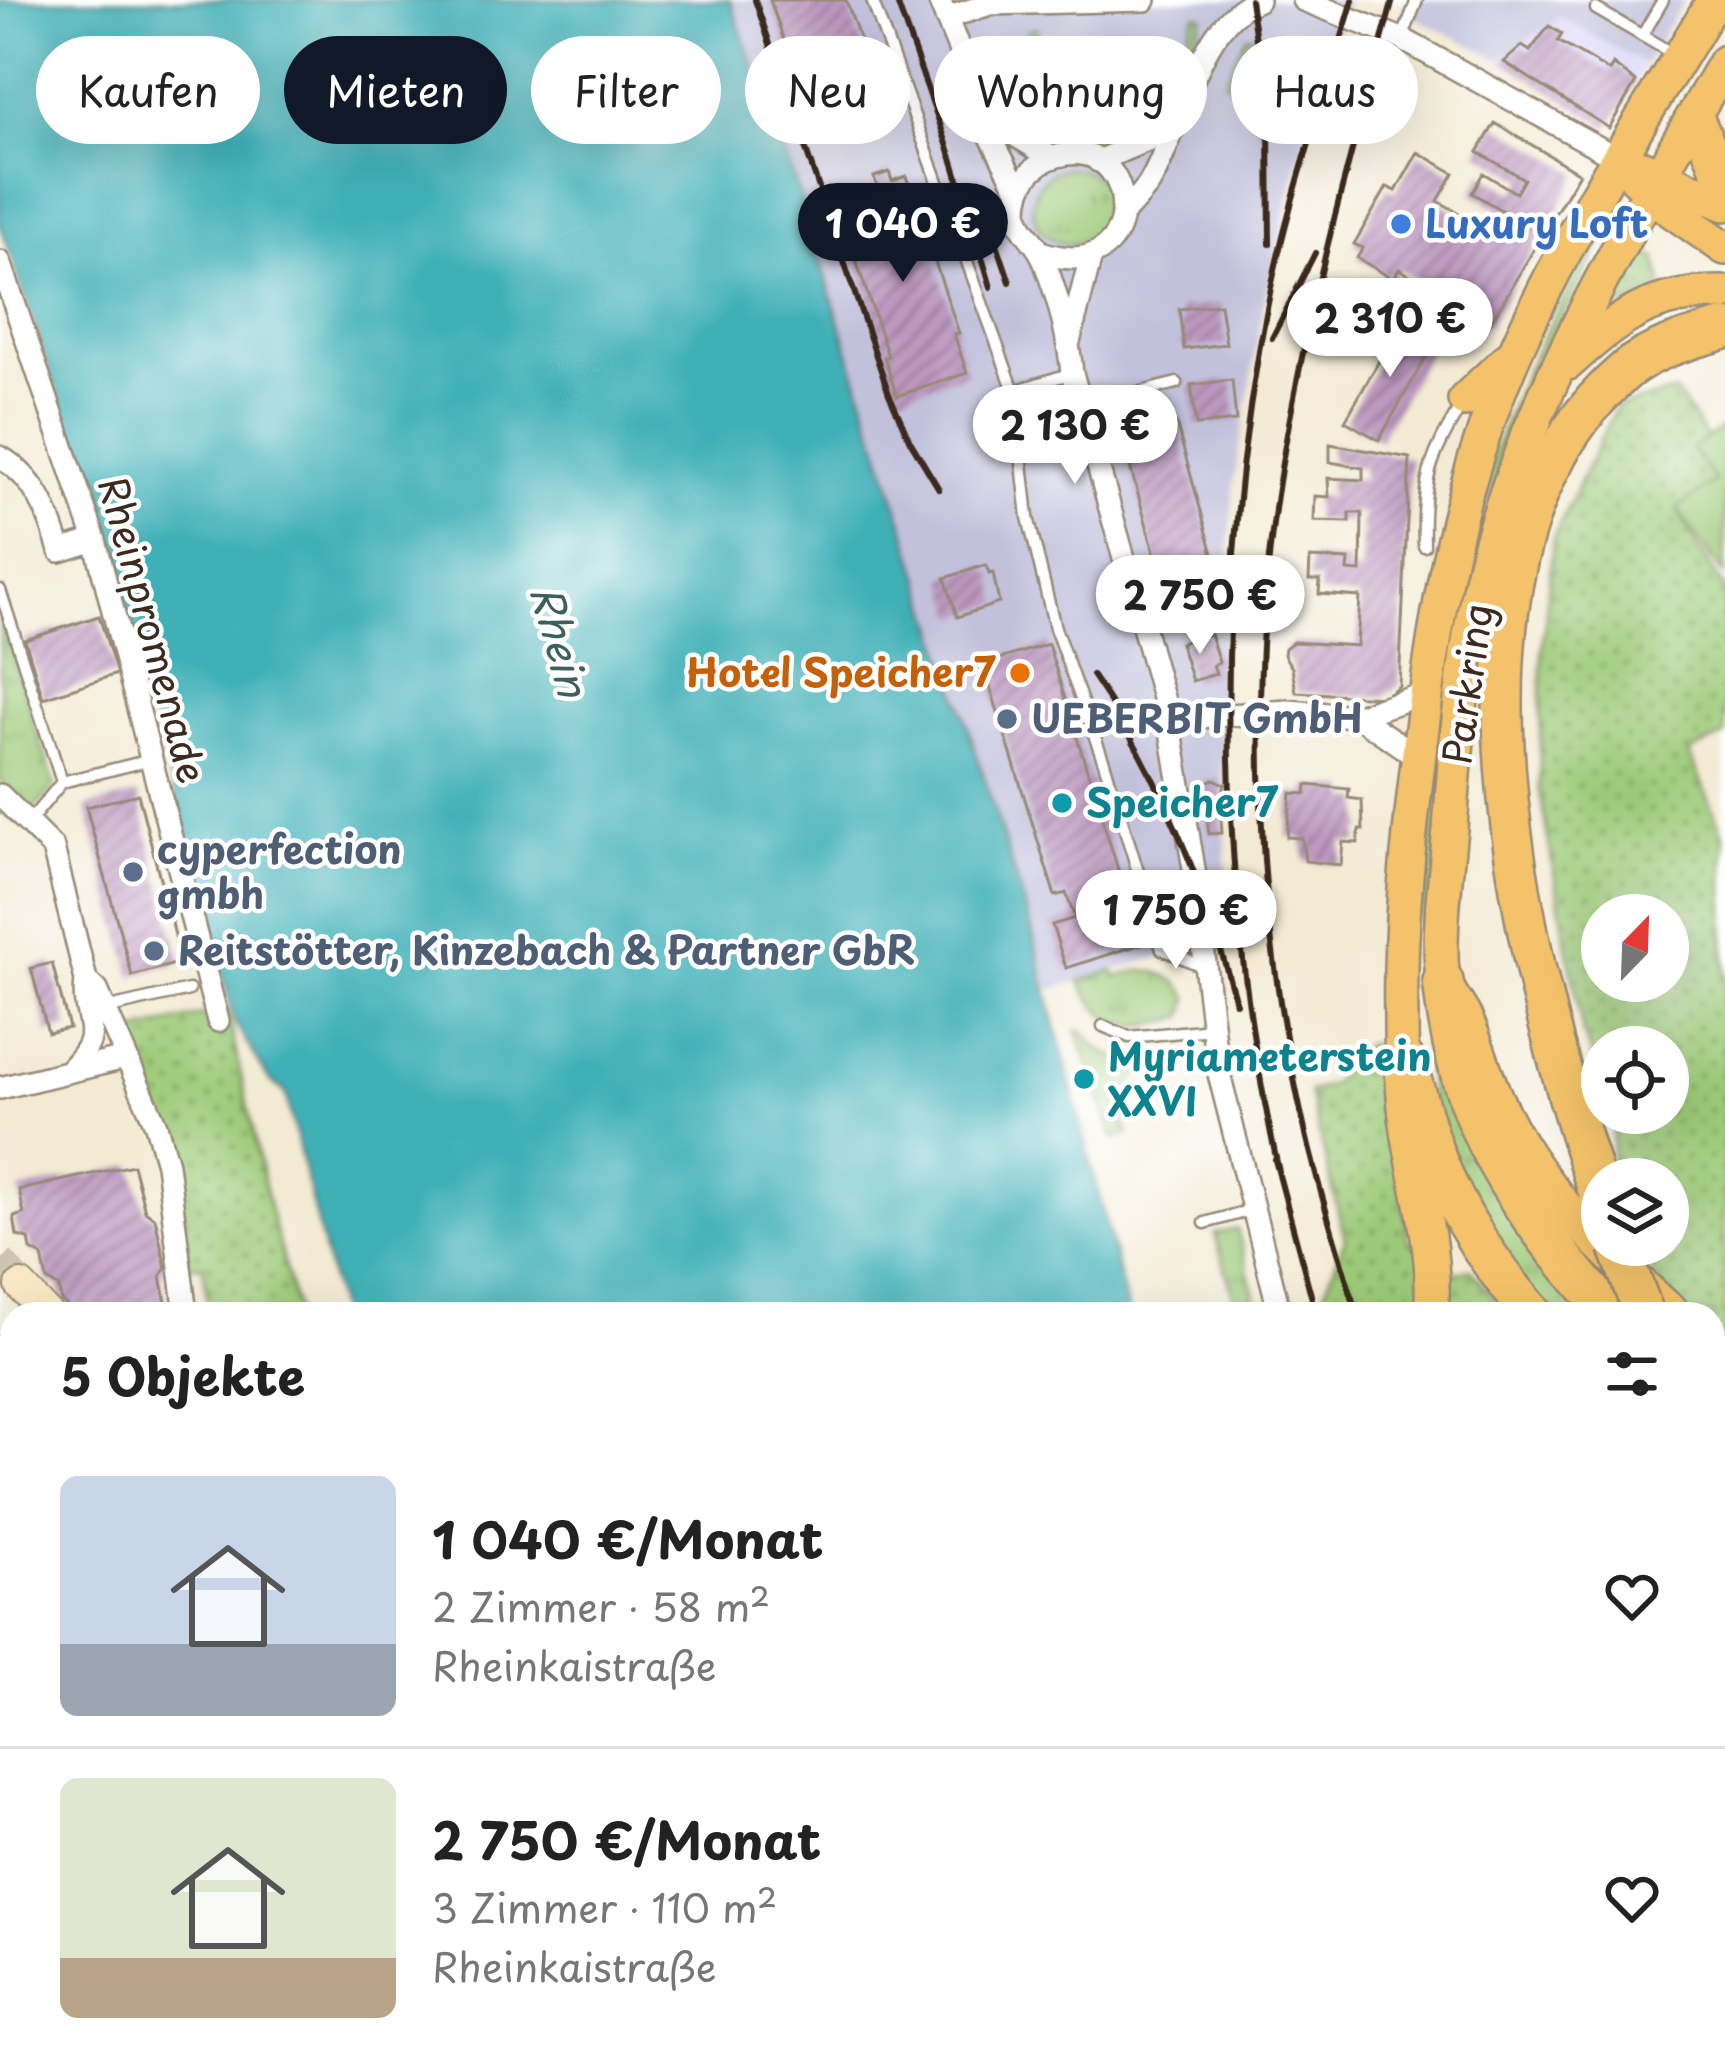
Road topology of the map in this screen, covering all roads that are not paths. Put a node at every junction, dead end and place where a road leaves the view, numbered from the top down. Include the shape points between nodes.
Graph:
1 (872, 0) edge
2 (1145, 0) edge
3 (1256, 0) edge
4 (1303, 0) edge
5 (1417, 0) edge
6 (1663, 0) edge
7 (1714, 0) edge
8 (1000, 2) edge
9 (1333, 6) edge
10 (942, 9) edge
11 (1597, 9) dead end
12 (1396, 36) edge
13 (1403, 36) edge
14 (1642, 36) junction
15 (1418, 48) edge
16 (1207, 57) edge
17 (1680, 58) junction
18 (1725, 62) edge
19 (1695, 114) junction
20 (995, 144) edge
21 (1029, 144) edge
22 (1138, 144) edge
23 (1165, 144) edge
24 (1051, 157) junction
25 (1618, 159) junction
26 (1098, 161) junction
27 (1657, 184) junction
28 (1725, 186) edge
29 (1019, 191) junction
30 (1725, 203) edge
31 (1124, 213) junction
32 (1725, 248) edge
33 (1041, 251) junction
34 (1091, 256) junction
35 (0, 262) edge
36 (1725, 293) edge
37 (1725, 329) edge
38 (1069, 343) junction
39 (1517, 351) junction
40 (1072, 374) junction
41 (1554, 376) junction
42 (1177, 383) dead end
43 (1014, 391) junction
44 (1465, 400) joint
45 (1082, 407) junction
46 (0, 457) edge
47 (95, 540) junction
48 (1424, 546) joint
49 (0, 590) edge
50 (1439, 605) junction
51 (1426, 693) junction
52 (1357, 716) junction
53 (1169, 719) junction
54 (1418, 757) junction
55 (150, 760) junction
56 (62, 782) junction
57 (0, 795) edge
58 (28, 823) junction
59 (1204, 967) junction
60 (86, 980) junction
61 (189, 990) dead end
62 (105, 1009) junction
63 (1455, 1016) junction
64 (218, 1021) dead end
65 (1103, 1026) dead end
66 (1212, 1029) junction
67 (1403, 1041) junction
68 (125, 1058) junction
69 (68, 1071) junction
70 (0, 1088) edge
71 (1589, 1158) edge
72 (1251, 1210) junction
73 (1205, 1223) dead end
74 (1626, 1266) edge
75 (21, 1286) tunnel mouth
76 (36, 1302) edge
77 (184, 1302) edge
78 (1277, 1302) edge
79 (1432, 1302) edge
80 (1522, 1302) edge
81 (1600, 1302) edge
82 (1639, 1302) edge
83 (1660, 1302) edge

1 - 43 lane
2 - 8 street
3 - 16 street via 1225,21
4 - 9 street
5 - 13 lane
6 - 14 lane
7 - 17 main road, Parkring
8 - 10 street
9 - 12 street
11 - 14 lane
14 - 17 lane
15 - 25 street
17 - 25 main road, Parkring
18 - 19 main road, Parkring
19 - 27 main road, Parkring
19 - 28 main road
20 - 29 street
21 - 24 street
22 - 26 street
23 - 31 street via 1148,185
24 - 26 street via 1075,153
24 - 29 street
25 - 27 main road
25 - 39 main road, Parkring
26 - 31 street via 1114,174
27 - 30 main road
27 - 32 main road
27 - 41 main road, Parkring
29 - 33 street via 1017,214
31 - 34 street via 1119,231
33 - 34 street via 1065,260
33 - 38 street
34 - 38 street
35 - 47 street, Rheinpromenade
36 - 41 main road via 1677,296 1631,312
37 - 71 highway via 1628,368 1582,414 1548,469 1510,601 1504,754 1517,887
38 - 40 street
39 - 44 main road
39 - 50 main road, Parkring via 1467,479
40 - 43 lane
40 - 45 street
41 - 63 main road, Parkring via 1494,529 1474,616 1449,832
42 - 45 lane
43 - 59 lane via 1028,517 1055,628 1162,949
44 - 48 lane via 1434,450 1422,497
45 - 53 street
46 - 47 street via 41,498 60,551
47 - 55 street, Rheinpromenade
48 - 50 main road
49 - 56 lane
50 - 51 main road, Parkring
51 - 52 street
51 - 54 main road, Parkring
52 - 53 street via 1249,711
52 - 54 street
53 - 59 street
54 - 67 main road, Parkring via 1403,919
55 - 56 lane
55 - 64 street, Rheinpromenade
56 - 58 lane
57 - 58 street
58 - 60 street via 53,848
59 - 66 street
60 - 62 street
60 - 69 street via 92,1035
61 - 62 lane
62 - 68 street
63 - 81 highway, Parkring via 1465,1095 1501,1172
63 - 83 main road via 1539,1173
65 - 66 lane via 1129,1037
66 - 72 street
67 - 79 main road, Parkring
67 - 80 highway via 1454,1202
68 - 69 street
68 - 77 street via 167,1164
69 - 70 street
72 - 73 lane
72 - 78 street
74 - 82 highway, bridge
75 - 76 main road

